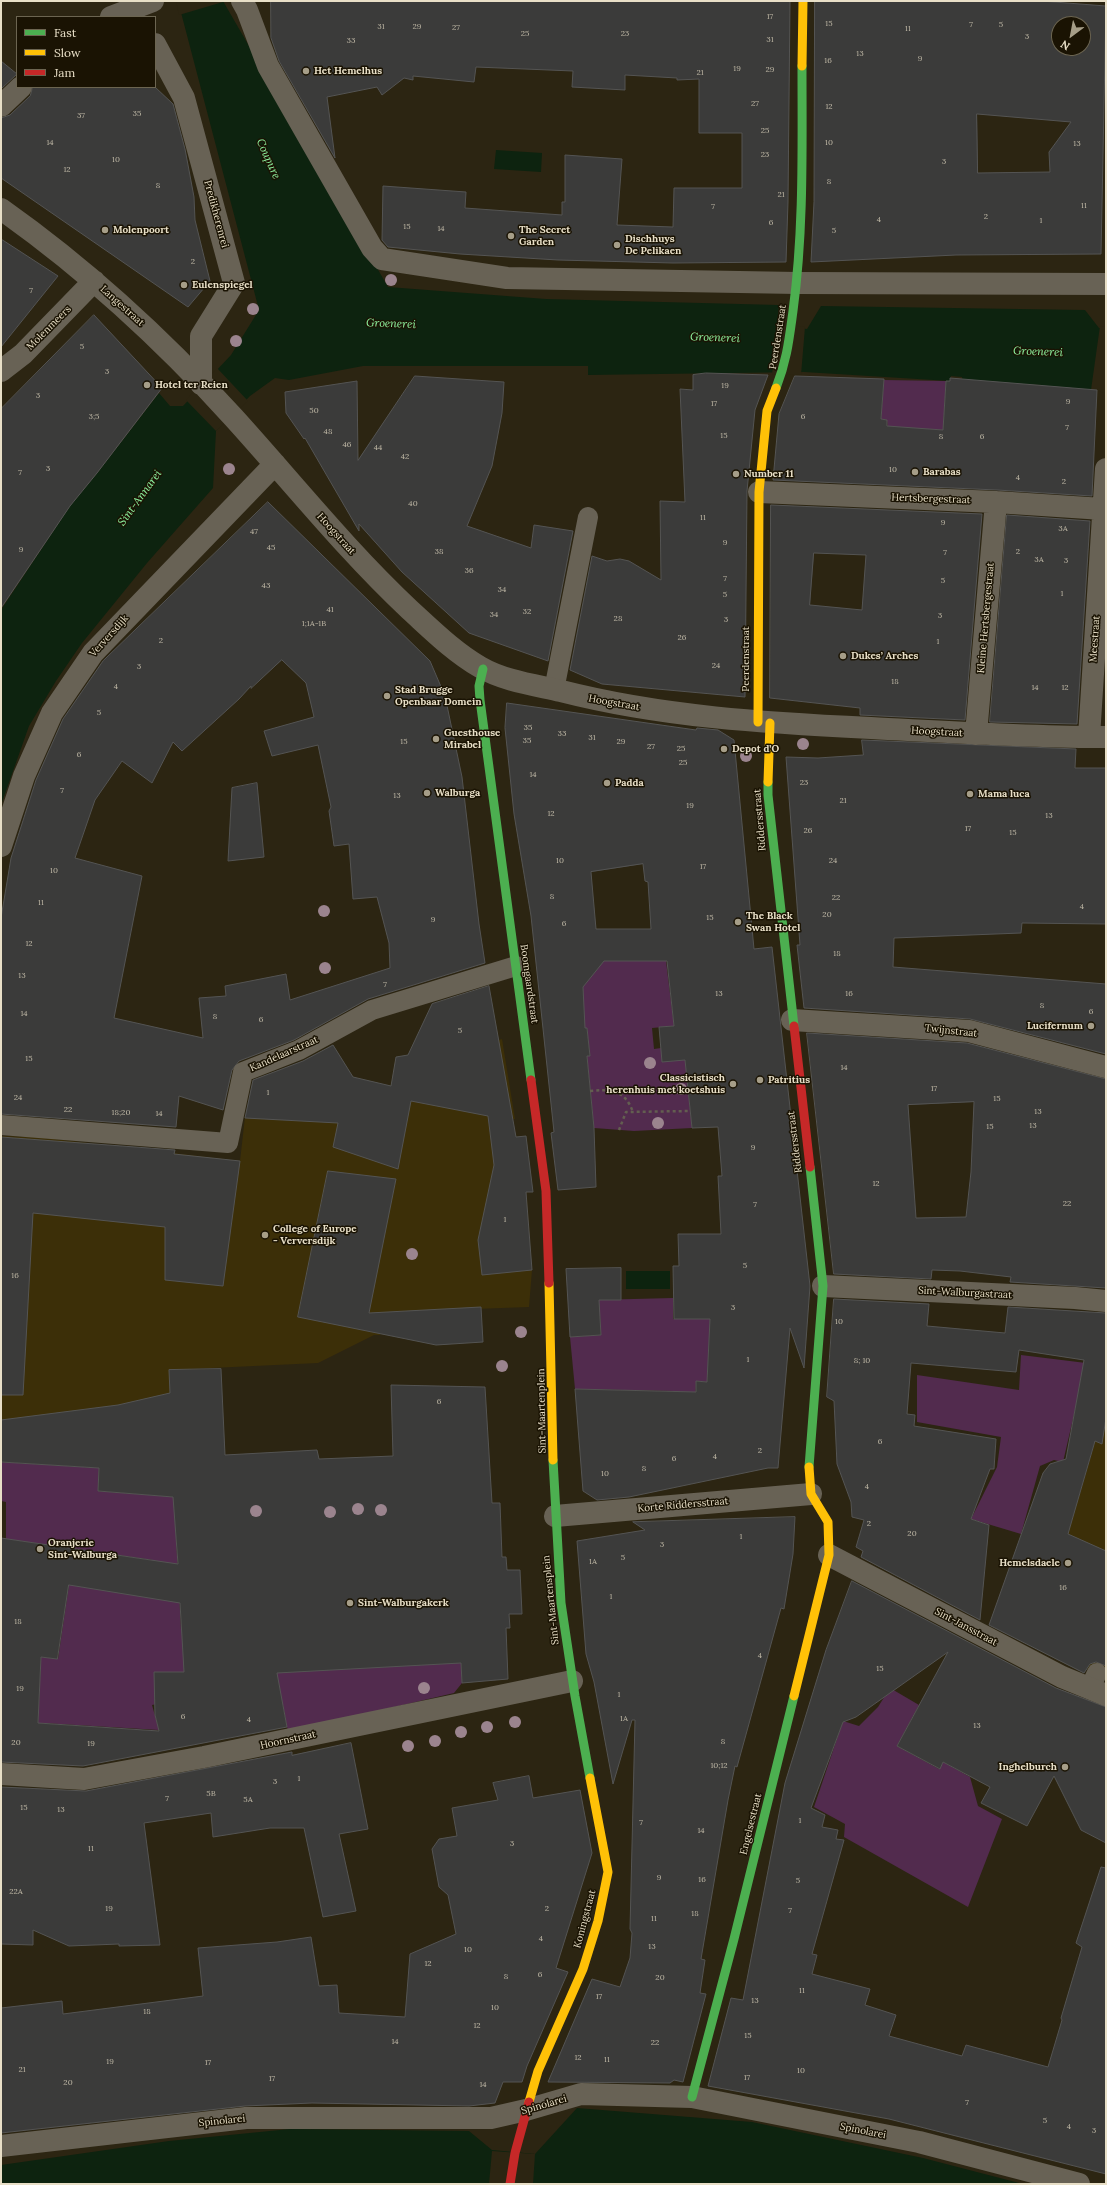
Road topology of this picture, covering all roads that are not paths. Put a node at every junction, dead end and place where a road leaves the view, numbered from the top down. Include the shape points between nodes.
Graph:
1 (242, 1) edge
2 (804, 1) edge
3 (140, 6) edge
4 (114, 16) edge
5 (156, 46) edge
6 (20, 88) edge
7 (1, 106) edge
8 (1, 209) edge
9 (94, 281) junction
10 (798, 283) junction
11 (1106, 284) edge
12 (1, 371) edge
13 (201, 384) junction
14 (232, 416) joint
15 (275, 464) junction
16 (1106, 469) edge
17 (759, 492) junction
18 (996, 502) junction
19 (1103, 509) junction
20 (588, 517) dead end
21 (483, 669) junction
22 (554, 690) junction
23 (764, 722) junction
24 (976, 734) junction
25 (1097, 737) edge
26 (1, 846) edge
27 (516, 966) junction
28 (792, 1020) junction
29 (1106, 1067) edge
30 (1, 1125) edge
31 (823, 1286) junction
32 (1106, 1302) edge
33 (550, 1304) joint
34 (811, 1494) junction
35 (555, 1516) junction
36 (829, 1555) junction
37 (572, 1682) junction
38 (1098, 1685) edge
39 (1, 1774) edge
40 (692, 2097) junction
41 (526, 2110) junction
42 (1, 2146) edge
43 (510, 2184) edge
44 (1079, 2184) edge

1 - 10 street via 268,66 372,248 382,259 507,278
2 - 10 street, Peerdenstraat
3 - 4 street
5 - 13 street, Predikherenrei via 184,98 234,283 202,336
6 - 7 street
8 - 9 street, Langestraat
9 - 12 street, Molenmeers via 23,354
9 - 13 street, Langestraat
10 - 11 street
10 - 17 street, Peerdenstraat via 783,375 767,411
13 - 14 street, Langestraat
14 - 15 street, Hoogstraat
15 - 21 street, Hoogstraat via 336,535 391,592 455,650
15 - 26 street, Verversdijk via 93,653 52,713 24,776
16 - 19 street, Meestraat
17 - 18 street, Hertsbergestraat
17 - 23 street, Peerdenstraat via 757,703
18 - 19 street, Hertsbergestraat
18 - 24 street, Kleine Hertsbergestraat
19 - 25 street, Meestraat
20 - 22 lane
21 - 22 street, Hoogstraat via 512,680
21 - 27 street, Boomgaardstraat via 479,686 480,700
22 - 23 street, Hoogstraat via 609,703
23 - 24 street, Hoogstraat
23 - 28 street, Riddersstraat via 768,795
24 - 25 street, Hoogstraat
27 - 30 lane, Kandelaarstraat via 372,1010 299,1050 243,1072 228,1143
27 - 33 street, Boomgaardstraat via 544,1174
28 - 29 street, Twijnstraat via 969,1031
28 - 31 street, Riddersstraat
31 - 32 street, Sint-Walburgastraat via 1075,1298
31 - 34 street, Riddersstraat via 809,1462
33 - 35 street, Sint-Maartenplein
34 - 35 street, Korte Riddersstraat
34 - 36 street, Riddersstraat via 828,1522
35 - 37 street, Sint-Maartensplein via 561,1603
36 - 38 street, Sint-Jansstraat via 1062,1677
36 - 40 street, Engelsestraat
37 - 39 street, Hoornstraat via 84,1779
37 - 41 street, Koningstraat via 608,1872 598,1921 583,1969 538,2071
40 - 41 street, Spinolarei via 581,2094
40 - 44 street, Spinolarei via 919,2142
41 - 42 street, Spinolarei via 491,2118 246,2118
41 - 43 street, Koningstraat

